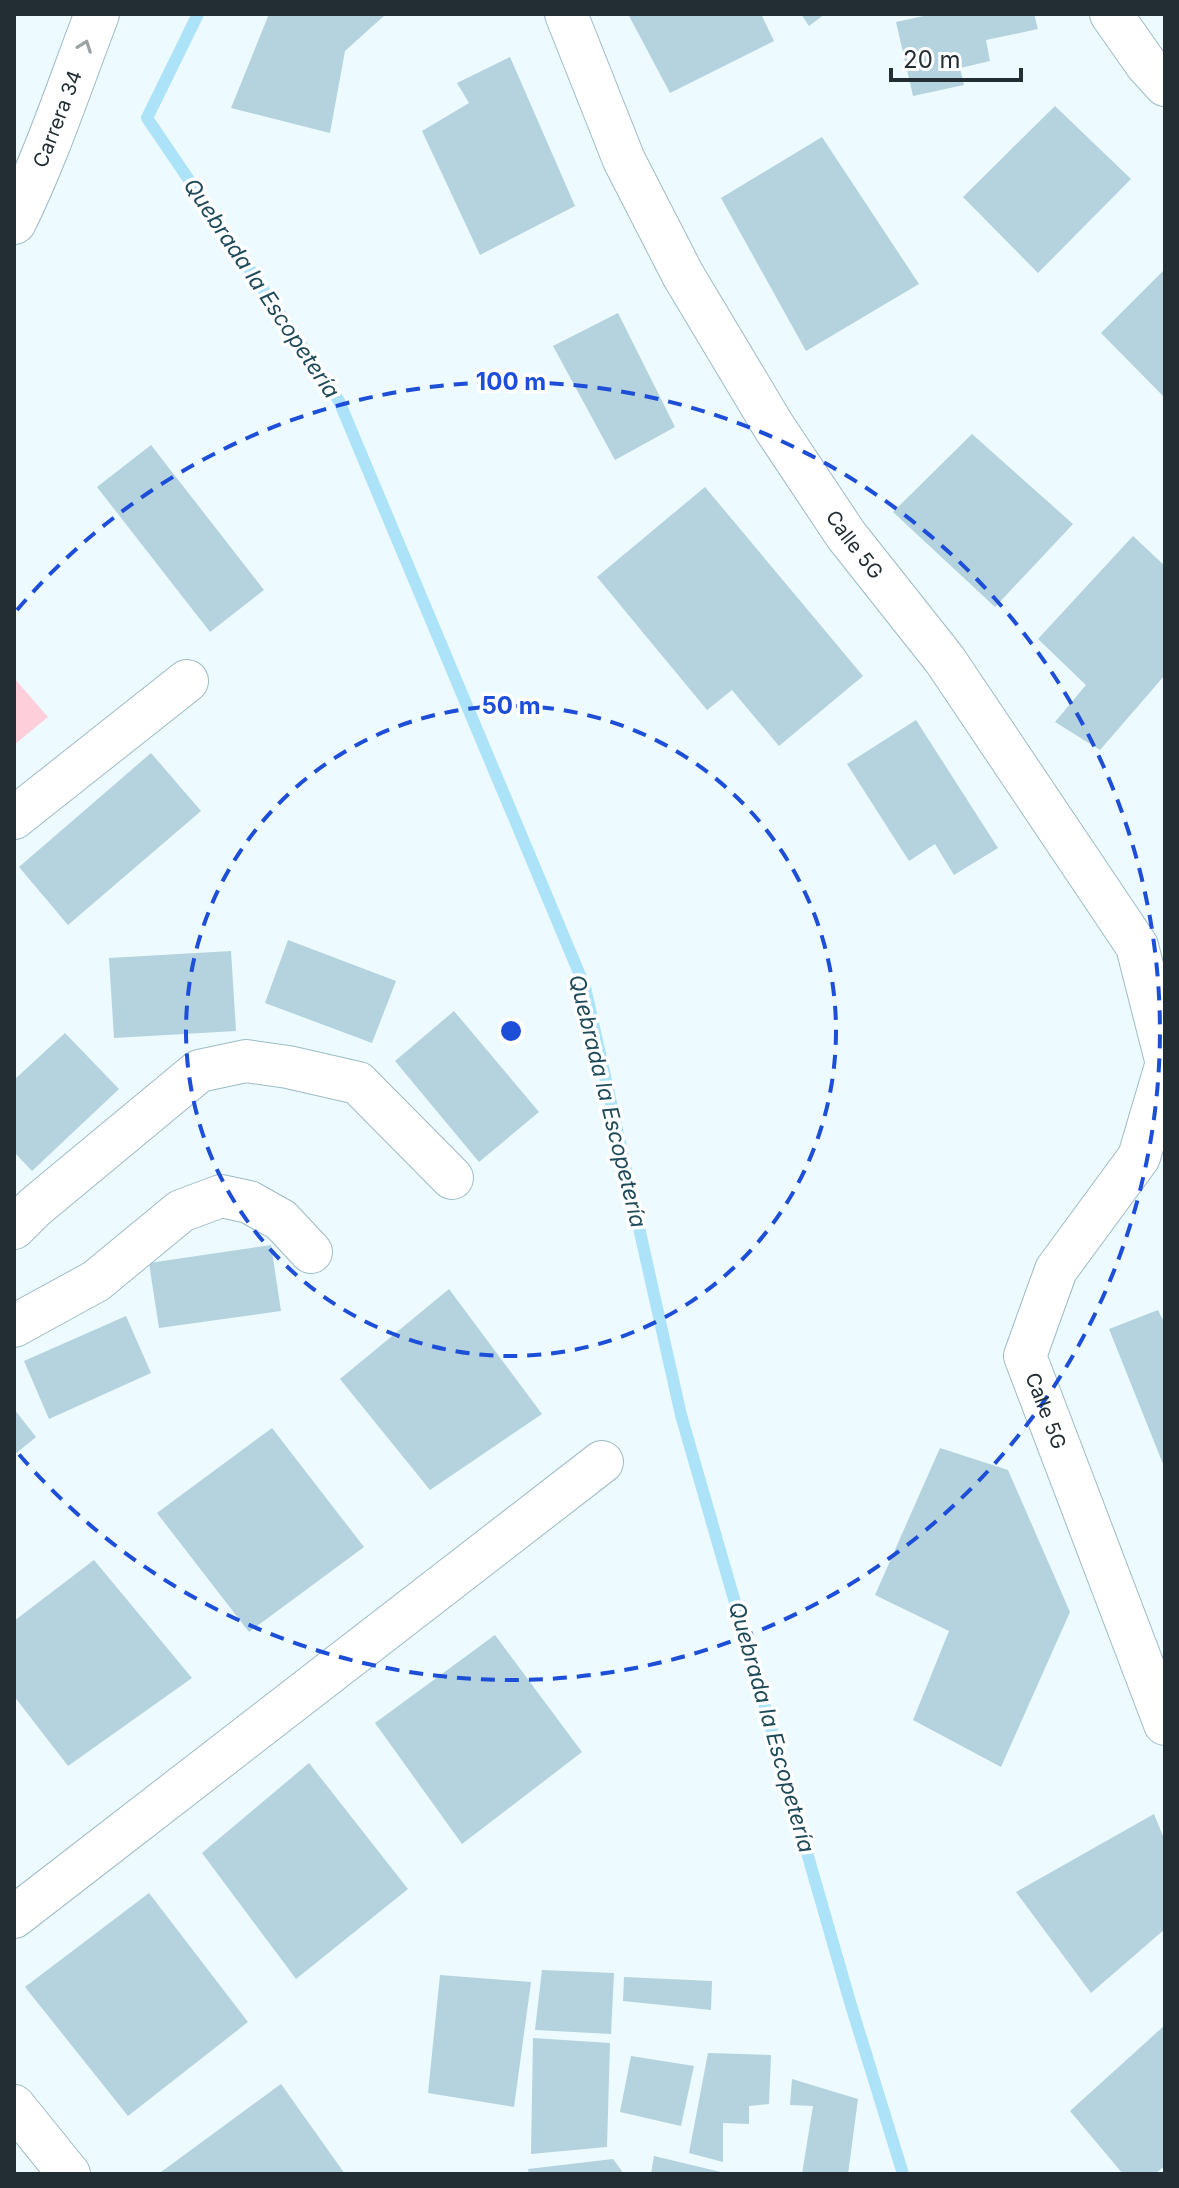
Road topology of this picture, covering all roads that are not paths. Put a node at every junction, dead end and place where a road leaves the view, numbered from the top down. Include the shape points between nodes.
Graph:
1 (97, 14) edge
2 (566, 14) edge
3 (1111, 14) edge
4 (1165, 85) edge
5 (14, 222) edge
6 (187, 681) dead end
7 (14, 818) edge
8 (1165, 1056) edge
9 (1165, 1069) edge
10 (452, 1178) dead end
11 (14, 1228) edge
12 (311, 1252) dead end
13 (14, 1326) edge
14 (602, 1462) dead end
15 (1165, 1724) edge
16 (14, 1917) edge
17 (14, 2106) edge
18 (69, 2174) edge

5 -> 1 street, Carrera 34
2 - 8 street, Calle 5G via 624,160 683,275 774,427 846,535 945,660 1137,946
3 - 4 street
6 - 7 street
9 - 15 street, Calle 5G via 1139,1157 1056,1270 1025,1356
10 - 11 street via 358,1083 246,1061 199,1071
12 - 13 street via 281,1220 249,1202 221,1196 181,1211 96,1281
14 - 16 street
17 - 18 street

